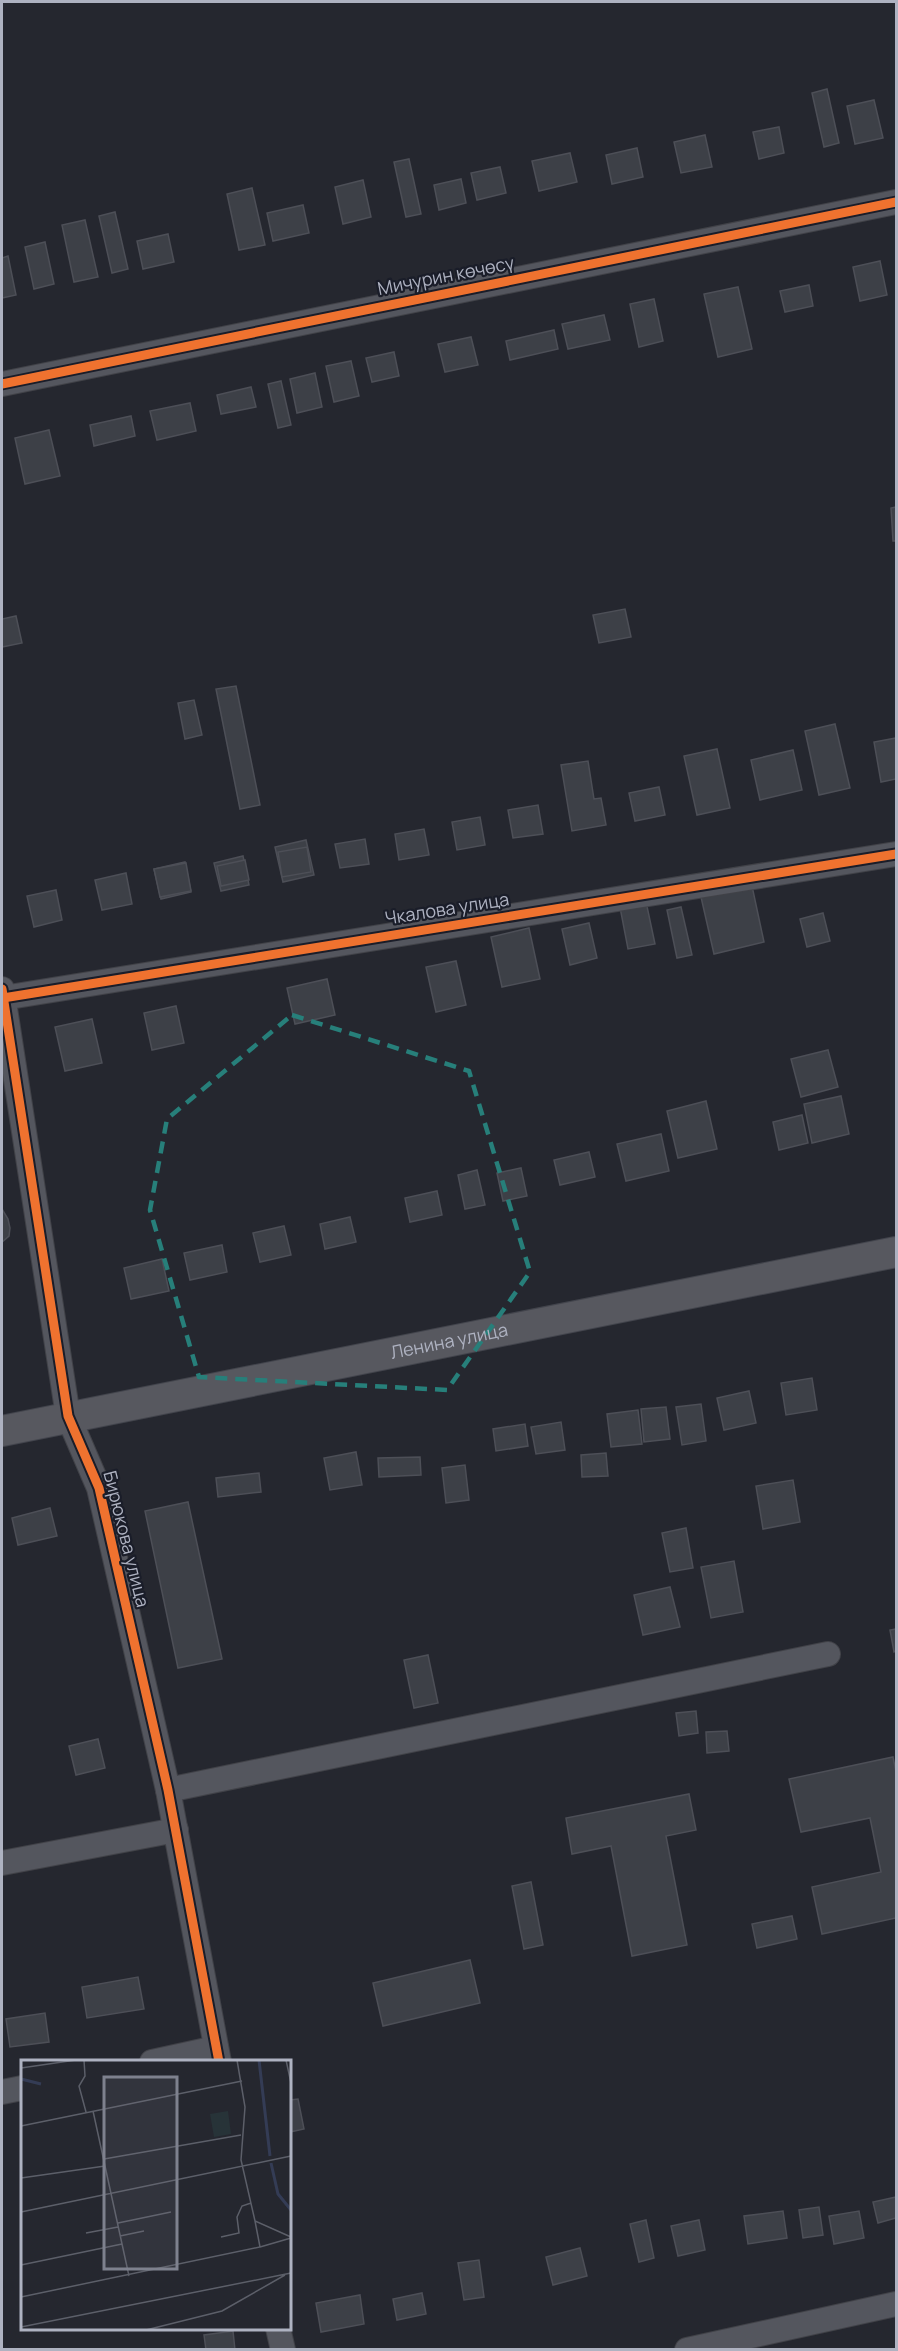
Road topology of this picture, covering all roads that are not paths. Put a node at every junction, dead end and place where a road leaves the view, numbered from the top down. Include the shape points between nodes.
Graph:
1 (897, 202) edge
2 (2, 384) edge
3 (897, 854) edge
4 (2, 993) edge
5 (10, 1091) edge
6 (897, 1252) edge
7 (68, 1416) junction
8 (2, 1431) edge
9 (828, 1654) dead end
10 (168, 1790) junction
11 (176, 1830) junction
12 (2, 1863) edge
13 (218, 2055) edge
14 (163, 2060) edge
15 (21, 2088) edge
16 (2, 2092) edge
17 (897, 2304) edge
18 (278, 2330) edge
19 (283, 2349) edge
20 (687, 2349) edge

1 - 2 street, Мичурин көчөсү
3 - 4 street, Чкалова улица
4 - 5 street, Бирюкова улица
5 - 7 street, Бирюкова улица
6 - 7 main road, Ленина улица
7 - 8 main road, Ленина улица
7 - 10 street, Бирюкова улица via 99,1488
9 - 10 street
10 - 11 street, Бирюкова улица
11 - 12 street
11 - 13 street, Бирюкова улица
13 - 14 street
15 - 16 street
17 - 20 street
18 - 19 street

